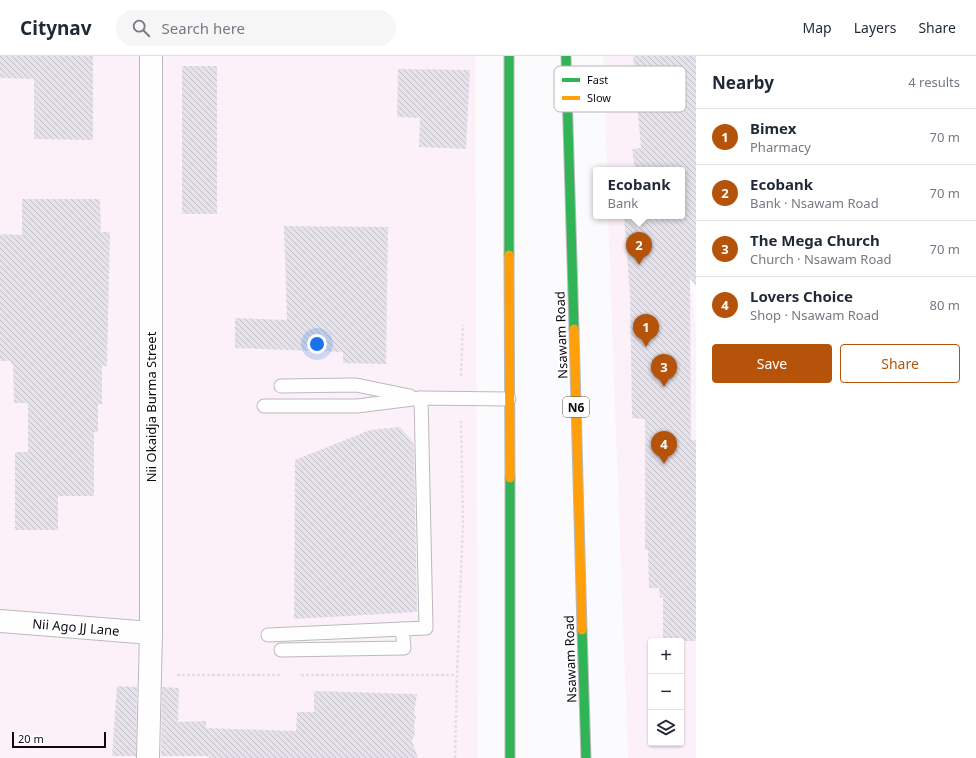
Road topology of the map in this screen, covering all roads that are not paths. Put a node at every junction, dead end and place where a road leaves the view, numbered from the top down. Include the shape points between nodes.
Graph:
1 (151, 56) edge
2 (509, 56) edge
3 (566, 56) edge
4 (566, 66) edge
5 (568, 112) edge
6 (281, 386) dead end
7 (421, 398) junction
8 (509, 399) junction
9 (264, 406) dead end
10 (0, 621) edge
11 (402, 629) junction
12 (152, 633) junction
13 (268, 635) dead end
14 (281, 650) dead end
15 (148, 758) edge
16 (510, 758) edge
17 (586, 758) edge

1 - 12 street, Nii Okaidja Burma Street
2 - 8 highway
3 - 4 highway, Nsawam Road / N6
5 - 17 highway, Nsawam Road / N6
6 - 7 lane via 356,385
7 - 8 lane
7 - 9 lane via 358,406
7 - 11 lane via 426,628
8 - 16 highway
10 - 12 street, Nii Ago JJ Lane
11 - 13 lane
11 - 14 lane via 404,648
12 - 15 street, Nii Okaidja Burma Street

